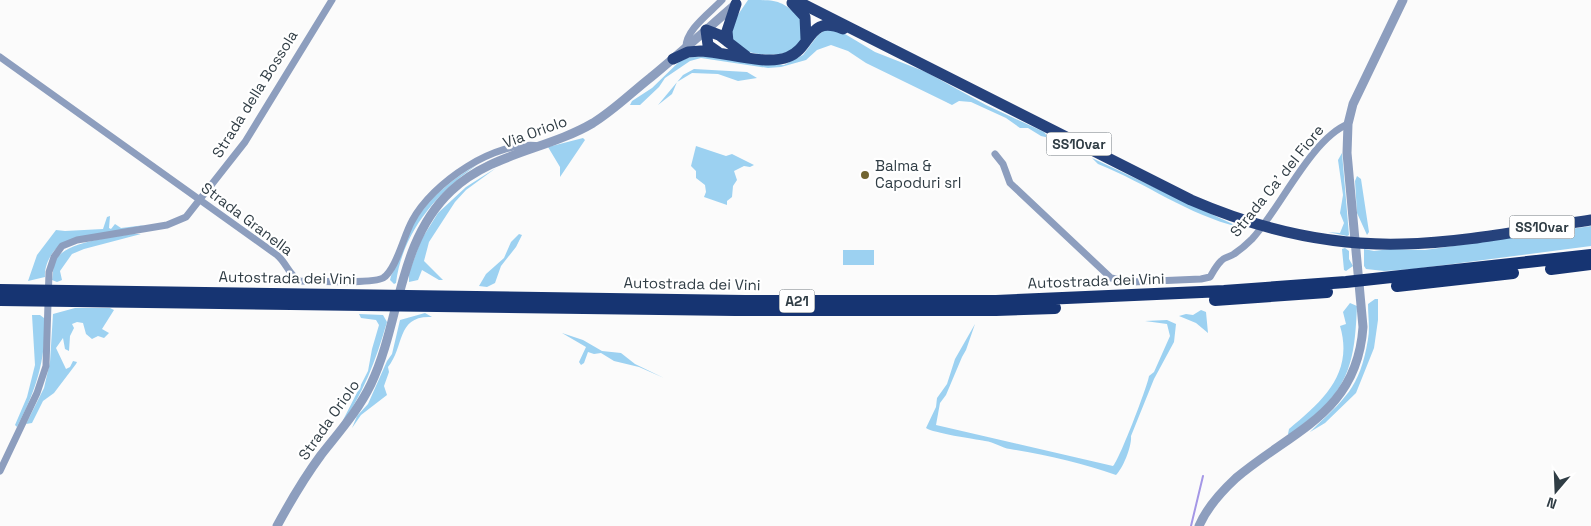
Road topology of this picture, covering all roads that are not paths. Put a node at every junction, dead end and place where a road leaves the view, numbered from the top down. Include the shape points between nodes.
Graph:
1 (332, 0) edge
2 (722, 0) edge
3 (788, 0) edge
4 (795, 0) edge
5 (1403, 0) edge
6 (738, 2) edge
7 (706, 30) junction
8 (854, 30) junction
9 (806, 41) junction
10 (728, 42) junction
11 (686, 48) junction
12 (720, 53) junction
13 (0, 57) edge
14 (674, 58) junction
15 (753, 58) junction
16 (1348, 124) junction
17 (540, 146) junction
18 (995, 154) dead end
19 (201, 201) junction
20 (1591, 220) edge
21 (1591, 255) edge
22 (1591, 264) edge
23 (0, 290) edge
24 (0, 300) edge
25 (392, 325) joint
26 (0, 471) edge
27 (277, 526) edge
28 (1199, 526) edge

1 - 19 street, Strada della Bossola via 245,142
2 - 11 street via 690,34
3 - 9 highway via 805,17
4 - 8 highway, SS10var
5 - 16 street via 1361,86
6 - 7 street, Via Oriolo
6 - 10 highway via 727,31
7 - 10 highway
7 - 11 street, Via Oriolo
7 - 12 highway via 708,45
8 - 9 highway via 826,25 815,29
8 - 20 highway, SS10var via 1120,165 1228,216 1276,231 1318,239 1404,244
9 - 15 highway via 798,52 789,57 774,60
10 - 15 highway
11 - 14 street, Via Oriolo
12 - 14 highway via 695,51
12 - 15 highway
13 - 19 street, Strada Granella
14 - 17 street, Via Oriolo via 608,113 578,131
16 - 18 street, Strada Ca' del Fiore via 1333,133 1294,178 1252,239 1233,255 1222,259 1210,277 1201,279 1132,282 1111,278 1010,183 1003,164
16 - 28 street via 1347,153 1363,327 1362,344 1354,369 1329,409 1230,484 1212,502
17 - 19 street, Strada Granella via 513,146 477,162 449,180 428,199 412,220 388,273 373,280 297,280 284,260
17 - 25 street, Via Oriolo via 495,161 451,191 422,228 411,251
19 - 26 street, Strada della Bossola via 176,223 68,244 54,256 49,272 46,366
21 - 23 highway, Autostrada dei Vini / A21 via 1336,283 996,301 745,301
22 - 24 highway, Autostrada dei Vini / A21 via 1267,298 996,310 735,310
25 - 27 street, Strada Oriolo via 381,361 363,398 308,473

